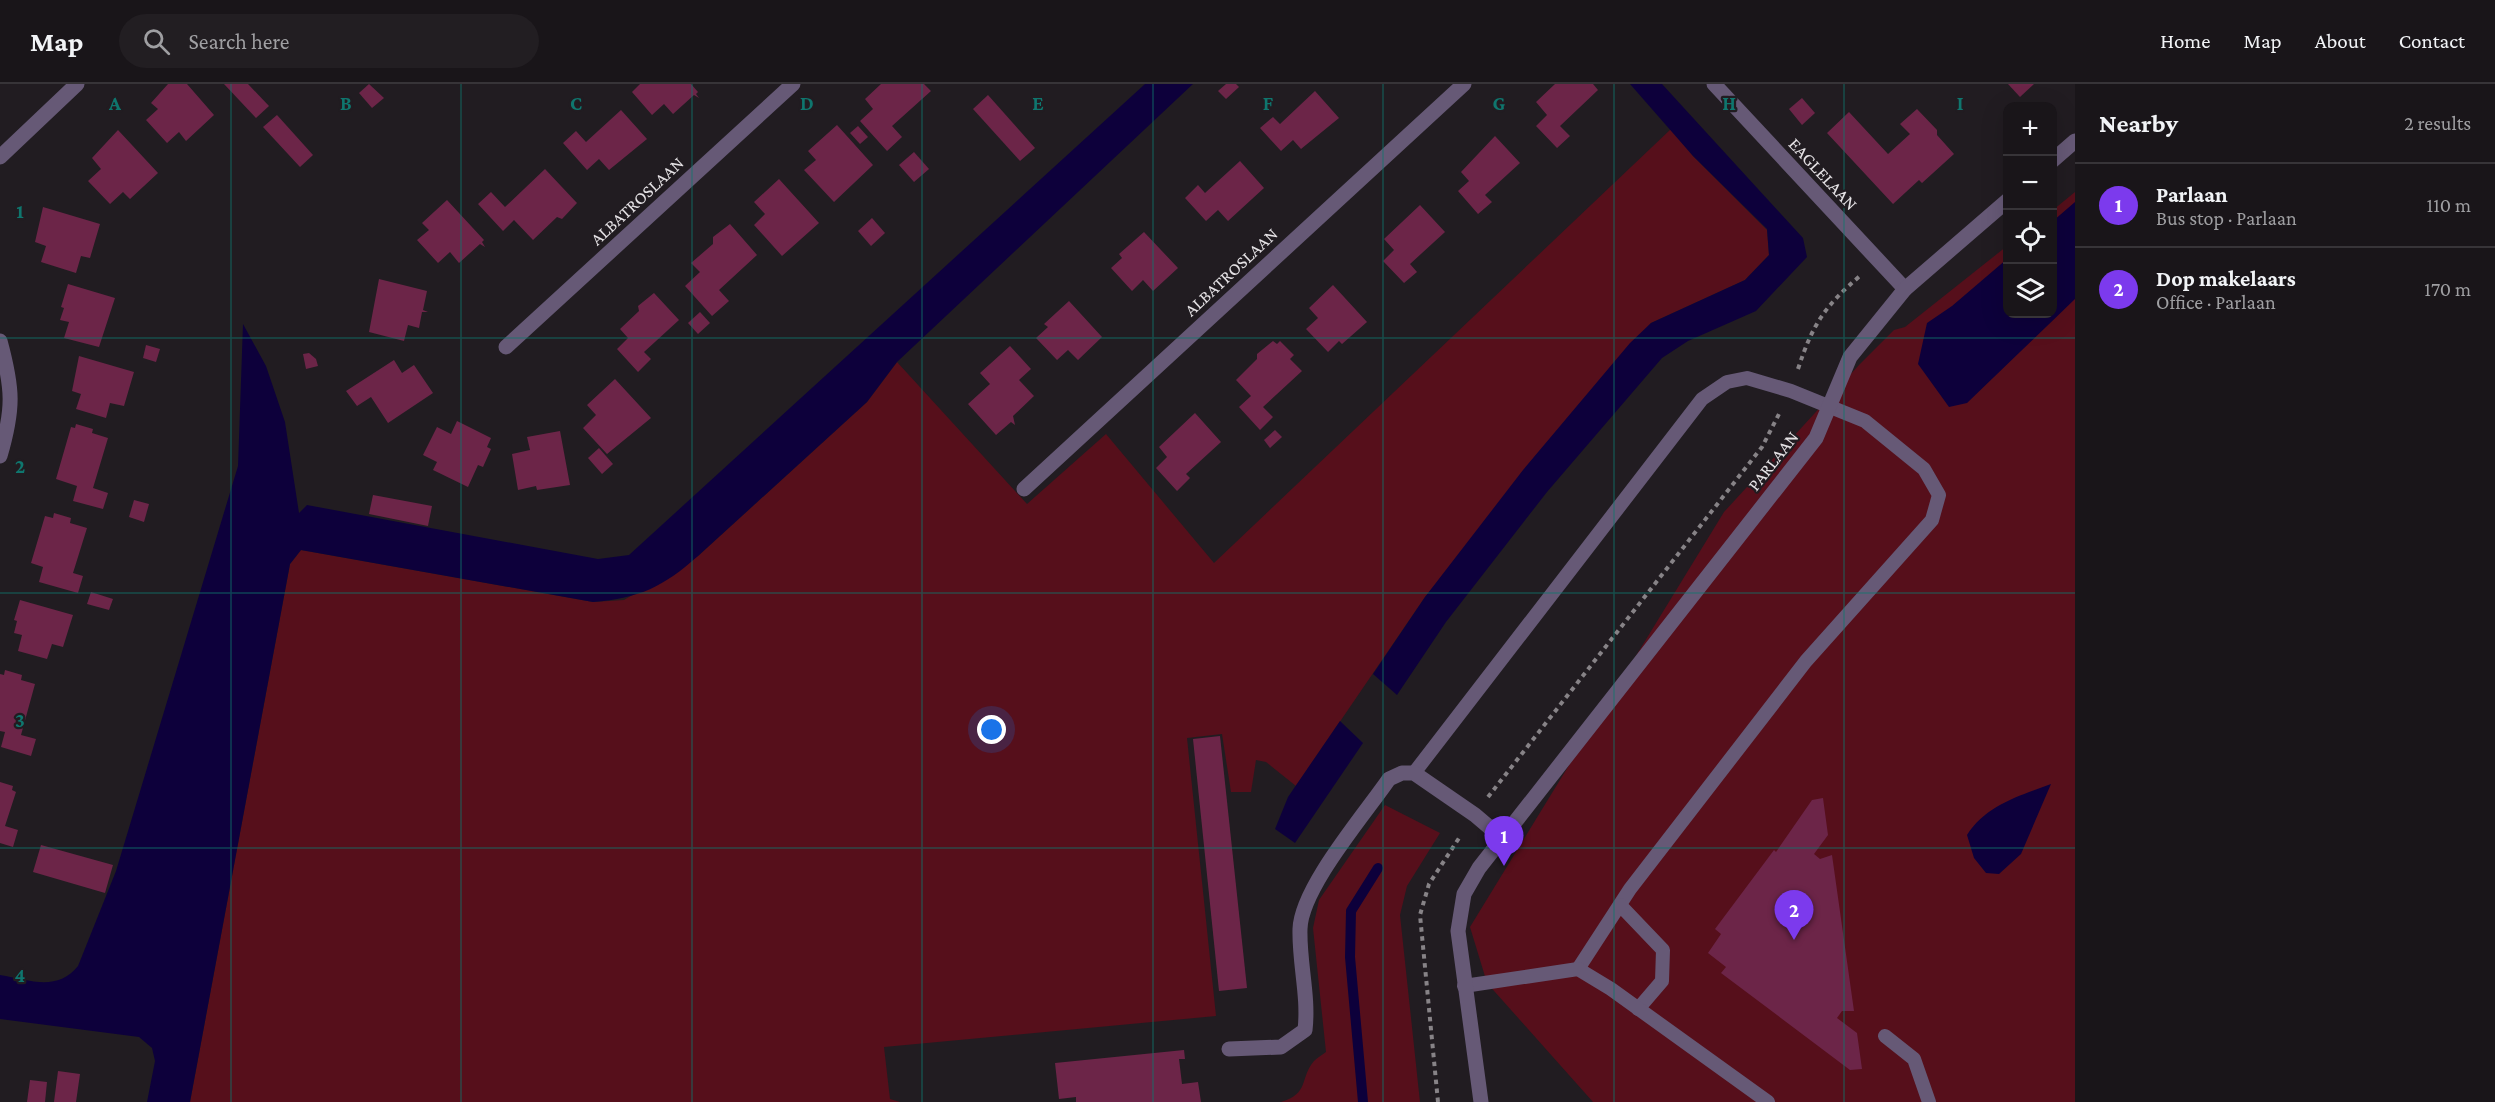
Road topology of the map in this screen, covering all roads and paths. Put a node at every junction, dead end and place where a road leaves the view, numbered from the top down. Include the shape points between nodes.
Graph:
1 (76, 84) edge
2 (793, 84) edge
3 (1464, 84) edge
4 (1714, 84) edge
5 (2075, 141) edge
6 (2057, 156) edge
7 (0, 157) edge
8 (2003, 203) edge
9 (1905, 289) junction
10 (0, 341) edge
11 (507, 347) dead end
12 (1830, 408) junction
13 (0, 456) edge
14 (1024, 489) dead end
15 (1414, 773) junction
16 (1502, 838) junction
17 (1620, 905) junction
18 (1578, 969) junction
19 (1464, 986) junction
20 (1638, 1009) junction
21 (1885, 1036) dead end
22 (1229, 1050) dead end
23 (1481, 1102) edge
24 (1768, 1102) edge
25 (1929, 1102) edge

1 - 7 street
2 - 11 street, ALBATROSLAAN
3 - 14 street, ALBATROSLAAN
4 - 9 street, EAGLELAAN
5 - 6 street
8 - 9 street, PARLAAN
9 - 12 street, PARLAAN via 1850,357
10 - 13 street via 12,405
12 - 15 lane via 1748,378 1727,382 1702,399
12 - 16 street, PARLAAN via 1816,438
12 - 17 lane via 1865,421 1924,469 1939,495 1932,520 1806,661
15 - 16 street
15 - 22 street via 1389,779 1310,893 1300,927 1305,1030 1281,1047
16 - 19 street, PARLAAN via 1464,894 1458,931
17 - 18 lane
17 - 20 lane via 1663,950 1662,981
18 - 19 lane
18 - 20 lane
19 - 23 street, PARLAAN
20 - 24 lane
21 - 25 lane via 1914,1059

